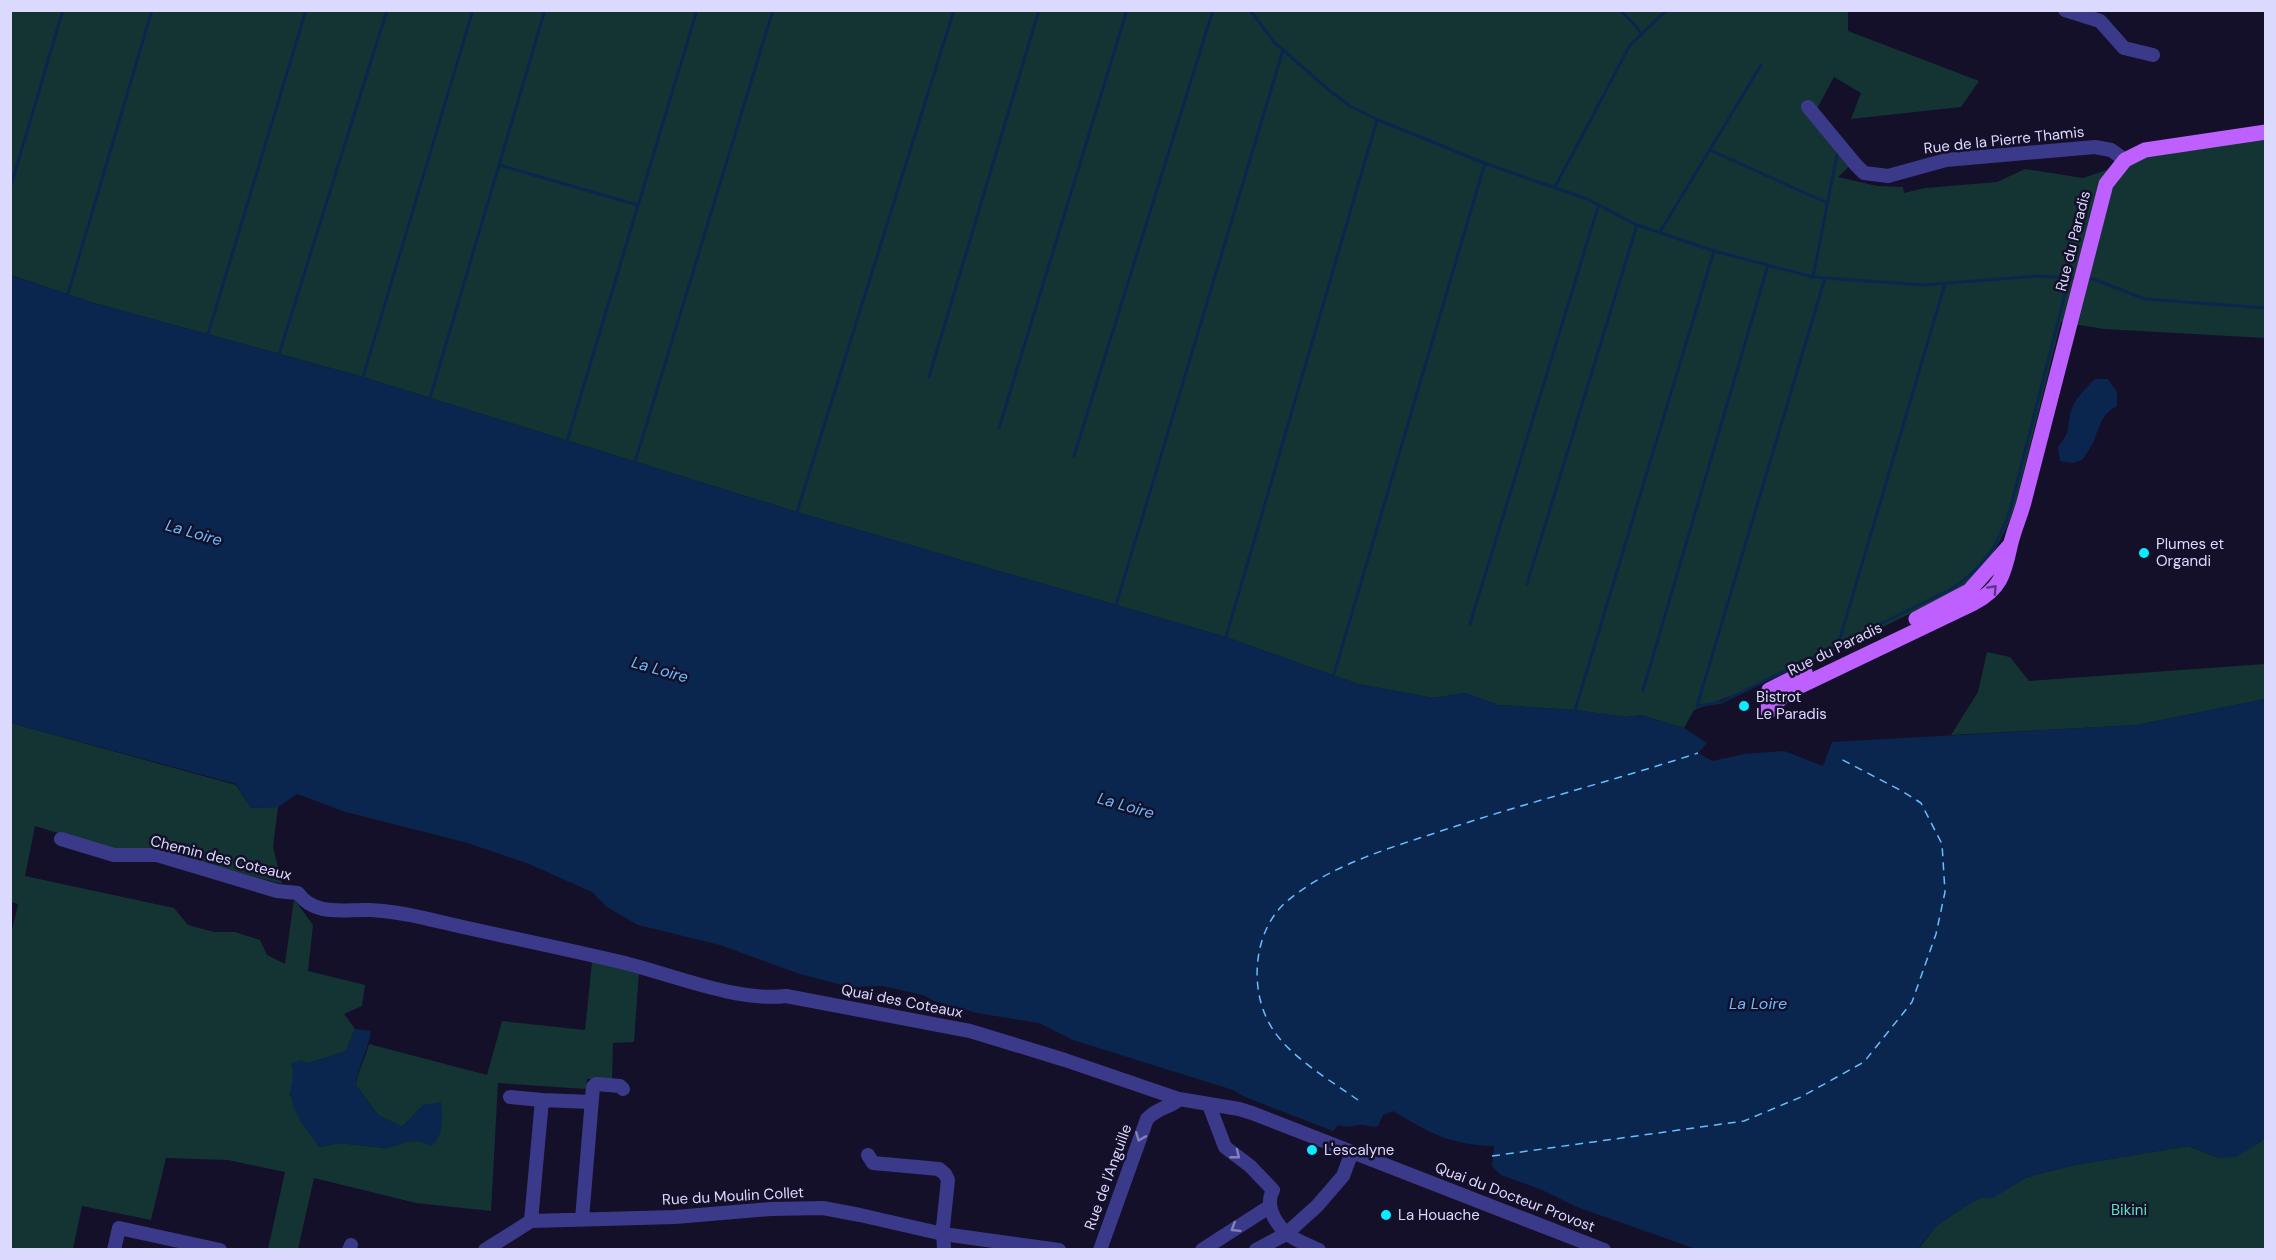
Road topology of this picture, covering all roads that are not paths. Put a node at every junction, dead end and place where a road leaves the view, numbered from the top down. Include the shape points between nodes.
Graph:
1 (2065, 10) edge
2 (2152, 55) dead end
3 (1808, 107) dead end
4 (2265, 132) edge
5 (2125, 160) junction
6 (2011, 545) junction
7 (61, 838) dead end
8 (370, 910) joint
9 (623, 1089) dead end
10 (510, 1097) dead end
11 (1179, 1099) junction
12 (542, 1100) junction
13 (591, 1102) junction
14 (1209, 1105) junction
15 (1352, 1152) junction
16 (868, 1155) dead end
17 (1414, 1176) joint
18 (1269, 1202) junction
19 (582, 1219) junction
20 (531, 1221) junction
21 (943, 1234) junction
22 (1286, 1234) junction
23 (199, 1247) edge
24 (114, 1250) edge
25 (220, 1250) edge
26 (484, 1250) edge
27 (944, 1250) edge
28 (1059, 1250) edge
29 (1100, 1250) edge
30 (1202, 1250) edge
31 (1256, 1250) edge
32 (1319, 1250) edge
33 (1604, 1250) edge

1 - 2 street via 2100,21 2124,48
3 - 5 street, Rue de la Pierre Thamis via 1864,173 1888,176 1946,160 2095,147 2110,150
4 - 5 main road via 2153,148
5 - 6 main road, Rue du Paradis via 2106,184 2101,200
6 -> 6 main road, Rue du Paradis via 1963,596 1770,689 1768,712 1795,688 1985,597 2000,580
7 - 8 street, Chemin des Coteaux via 114,855 157,855 277,891 298,893 309,905 320,909
8 - 11 street, Quai des Coteaux via 422,917 729,991 786,996 970,1031
9 - 13 street via 596,1084
10 - 12 street
11 - 14 street, Quai des Coteaux
11 -> 29 street, Rue de l'Anguille via 1154,1111 1147,1119
12 - 13 street
12 - 20 street
13 - 19 street
14 - 15 street, Quai des Coteaux via 1245,1111
14 -> 18 street via 1225,1147 1273,1190
15 - 17 street, Quai des Coteaux
15 - 22 street via 1343,1176
16 - 21 street via 873,1163 939,1169 945,1174 948,1180
17 - 33 street, Quai du Docteur Provost
18 - 22 street
18 -> 30 street
19 - 20 street, Rue du Moulin Collet
19 - 21 street, Rue du Moulin Collet via 823,1208
20 - 26 street, Rue du Moulin Collet
21 - 27 street
21 - 28 street, Rue du Moulin Collet
22 - 31 street
22 - 32 street
23 - 24 street via 119,1228
23 - 25 street

